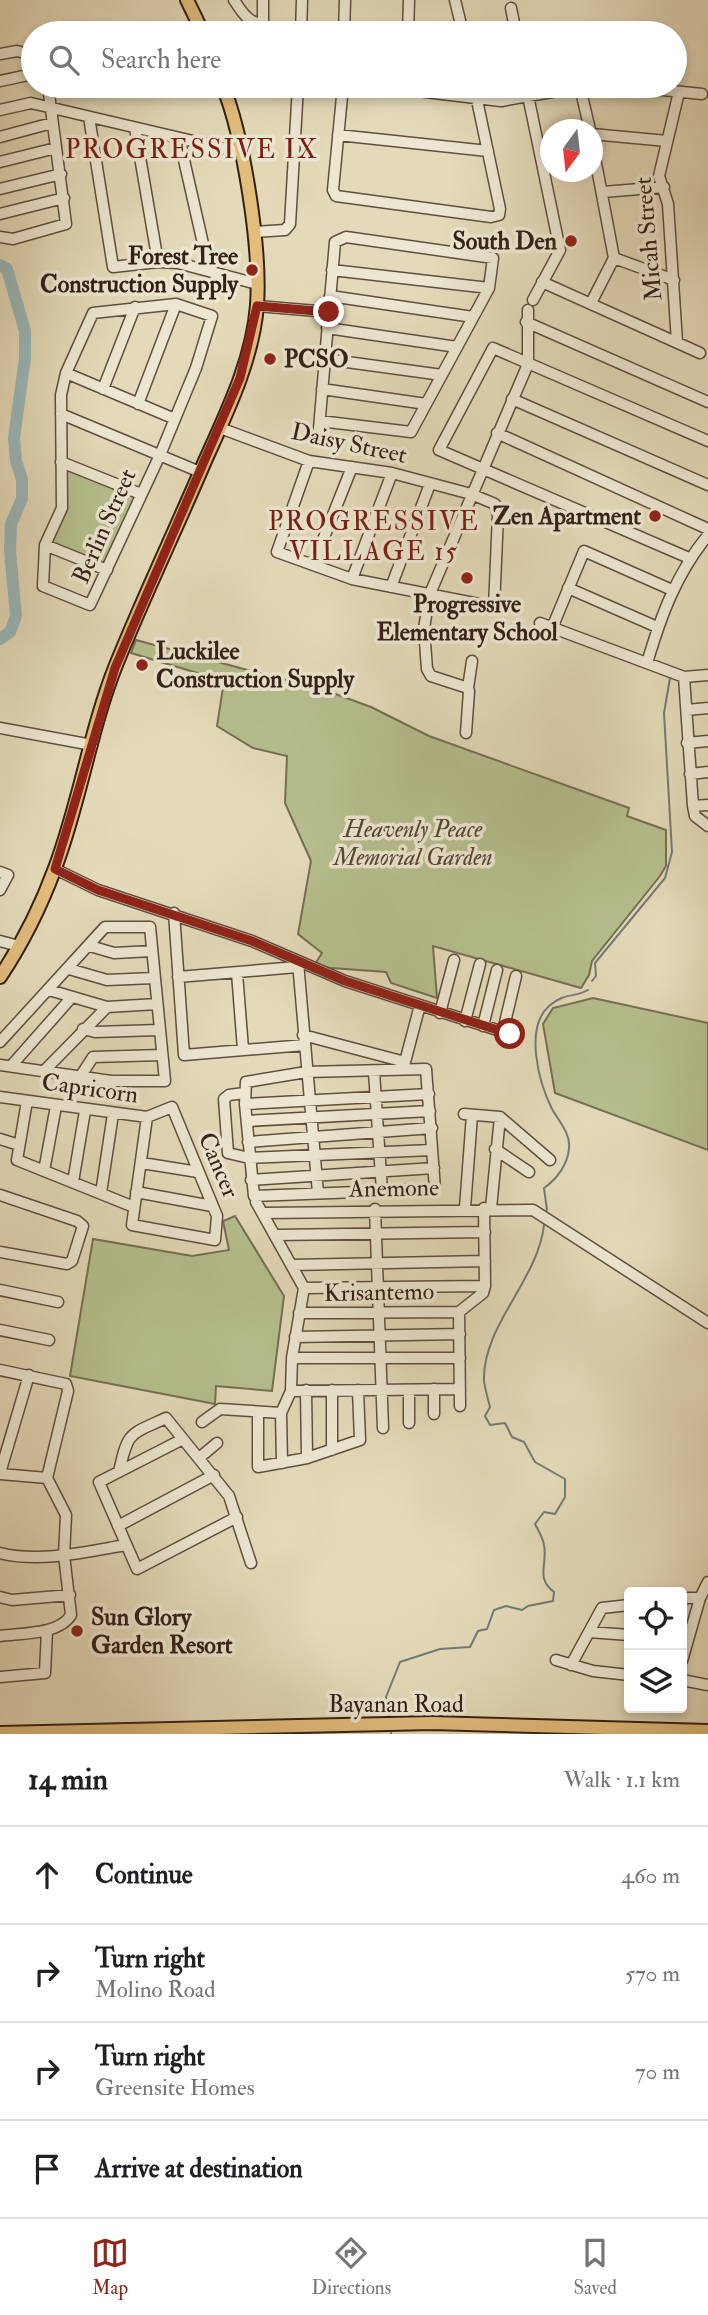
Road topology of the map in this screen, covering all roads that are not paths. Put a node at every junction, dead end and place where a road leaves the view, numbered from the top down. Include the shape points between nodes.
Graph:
1 (187, 0) edge
2 (234, 0) edge
3 (263, 0) edge
4 (302, 0) edge
5 (345, 0) edge
6 (409, 0) edge
7 (455, 0) edge
8 (511, 9) dead end
9 (197, 21) edge
10 (252, 21) edge
11 (263, 21) edge
12 (301, 21) edge
13 (344, 21) edge
14 (408, 21) edge
15 (460, 21) edge
16 (514, 21) edge
17 (21, 52) edge
18 (0, 54) edge
19 (21, 77) edge
20 (0, 81) edge
21 (687, 93) edge
22 (702, 94) dead end
23 (49, 98) edge
24 (227, 98) edge
25 (298, 98) edge
26 (342, 98) edge
27 (476, 98) joint
28 (509, 98) edge
29 (528, 98) edge
30 (585, 98) edge
31 (677, 98) edge
32 (50, 107) junction
33 (0, 110) edge
34 (89, 117) junction
35 (589, 119) edge
36 (52, 123) junction
37 (135, 128) junction
38 (603, 133) edge
39 (338, 135) junction
40 (0, 136) edge
41 (179, 138) junction
42 (667, 141) junction
43 (56, 148) junction
44 (488, 151) junction
45 (240, 152) junction
46 (0, 162) edge
47 (61, 174) junction
48 (601, 182) edge
49 (664, 187) junction
50 (0, 189) edge
51 (603, 192) junction
52 (64, 198) junction
53 (0, 214) edge
54 (254, 232) junction
55 (0, 237) edge
56 (614, 258) junction
57 (158, 262) junction
58 (209, 270) junction
59 (332, 270) junction
60 (674, 281) junction
61 (542, 282) junction
62 (257, 284) junction
63 (489, 288) junction
64 (330, 296) junction
65 (533, 300) dead end
66 (591, 303) junction
67 (176, 304) junction
68 (257, 306) junction
69 (135, 307) junction
70 (528, 310) dead end
71 (329, 312) junction
72 (473, 317) junction
73 (526, 322) junction
74 (327, 328) junction
75 (677, 342) junction
76 (457, 347) junction
77 (700, 353) dead end
78 (325, 359) junction
79 (528, 364) junction
80 (66, 373) junction
81 (442, 374) junction
82 (103, 389) junction
83 (322, 389) junction
84 (512, 399) junction
85 (708, 402) edge
86 (138, 404) junction
87 (426, 404) junction
88 (61, 414) junction
89 (175, 419) junction
90 (320, 421) junction
91 (219, 428) junction
92 (497, 433) junction
93 (318, 440) dead end
94 (708, 441) edge
95 (160, 455) junction
96 (309, 461) junction
97 (61, 463) junction
98 (352, 467) junction
99 (482, 468) junction
100 (201, 472) junction
101 (392, 473) junction
102 (430, 484) junction
103 (708, 485) edge
104 (141, 494) junction
105 (471, 495) junction
106 (708, 529) edge
107 (708, 535) edge
108 (45, 545) junction
109 (690, 558) junction
110 (313, 565) junction
111 (107, 570) junction
112 (352, 579) junction
113 (391, 587) junction
114 (568, 588) junction
115 (672, 590) junction
116 (429, 596) junction
117 (540, 623) dead end
118 (657, 627) junction
119 (552, 628) junction
120 (472, 661) dead end
121 (648, 663) junction
122 (708, 676) edge
123 (684, 677) junction
124 (468, 688) junction
125 (708, 708) edge
126 (687, 710) junction
127 (0, 728) edge
128 (466, 733) dead end
129 (708, 741) edge
130 (687, 743) junction
131 (92, 745) junction
132 (708, 772) edge
133 (690, 774) junction
134 (708, 805) edge
135 (693, 806) junction
136 (708, 826) edge
137 (55, 869) junction
138 (0, 872) edge
139 (0, 890) edge
140 (174, 913) junction
141 (0, 941) edge
142 (19, 946) junction
143 (90, 946) junction
144 (152, 951) junction
145 (454, 960) dead end
146 (297, 964) junction
147 (480, 964) dead end
148 (69, 969) junction
149 (497, 970) dead end
150 (237, 973) junction
151 (516, 976) dead end
152 (0, 977) edge
153 (154, 978) junction
154 (178, 978) junction
155 (49, 990) junction
156 (72, 998) junction
157 (157, 1004) junction
158 (420, 1005) junction
159 (107, 1007) junction
160 (440, 1013) junction
161 (465, 1021) junction
162 (483, 1026) junction
163 (83, 1029) junction
164 (159, 1030) junction
165 (304, 1040) junction
166 (0, 1042) edge
167 (243, 1049) junction
168 (161, 1055) junction
169 (5, 1066) edge
170 (44, 1071) junction
171 (306, 1072) junction
172 (374, 1072) junction
173 (80, 1077) junction
174 (429, 1094) junction
175 (376, 1096) junction
176 (0, 1097) edge
177 (309, 1098) junction
178 (245, 1099) junction
179 (27, 1101) junction
180 (56, 1106) junction
181 (172, 1107) joint
182 (85, 1111) junction
183 (430, 1111) junction
184 (113, 1114) junction
185 (376, 1114) junction
186 (147, 1117) junction
187 (311, 1117) junction
188 (499, 1117) junction
189 (247, 1121) junction
190 (432, 1128) junction
191 (378, 1132) junction
192 (313, 1136) junction
193 (0, 1139) edge
194 (248, 1142) junction
195 (19, 1145) junction
196 (495, 1149) junction
197 (432, 1150) junction
198 (380, 1152) junction
199 (314, 1154) junction
200 (248, 1158) junction
201 (550, 1160) dead end
202 (142, 1163) junction
203 (433, 1168) junction
204 (44, 1171) junction
205 (198, 1172) junction
206 (381, 1172) junction
207 (529, 1172) dead end
208 (317, 1175) junction
209 (251, 1180) junction
210 (73, 1182) junction
211 (382, 1191) junction
212 (136, 1192) junction
213 (101, 1193) junction
214 (318, 1193) junction
215 (0, 1195) edge
216 (256, 1202) dead end
217 (212, 1206) junction
218 (134, 1207) junction
219 (465, 1208) junction
220 (487, 1208) junction
221 (375, 1209) junction
222 (263, 1213) junction
223 (485, 1232) junction
224 (376, 1234) junction
225 (276, 1235) junction
226 (0, 1252) edge
227 (485, 1261) junction
228 (376, 1263) junction
229 (292, 1265) junction
230 (485, 1286) junction
231 (377, 1287) junction
232 (304, 1288) junction
233 (0, 1290) edge
234 (58, 1302) dead end
235 (460, 1312) junction
236 (380, 1313) junction
237 (299, 1314) junction
238 (708, 1323) edge
239 (0, 1329) edge
240 (460, 1334) junction
241 (379, 1335) junction
242 (295, 1337) junction
243 (49, 1340) dead end
244 (380, 1358) junction
245 (460, 1358) junction
246 (292, 1359) junction
247 (0, 1370) edge
248 (29, 1375) junction
249 (460, 1389) junction
250 (306, 1390) junction
251 (332, 1390) junction
252 (358, 1390) junction
253 (382, 1390) junction
254 (409, 1390) junction
255 (434, 1390) junction
256 (291, 1391) junction
257 (460, 1406) dead end
258 (258, 1413) junction
259 (281, 1413) junction
260 (435, 1414) dead end
261 (202, 1422) dead end
262 (410, 1423) dead end
263 (383, 1429) dead end
264 (183, 1439) junction
265 (217, 1443) dead end
266 (332, 1450) junction
267 (199, 1458) junction
268 (307, 1458) junction
269 (282, 1462) junction
270 (119, 1472) junction
271 (0, 1473) edge
272 (214, 1475) junction
273 (47, 1478) junction
274 (237, 1517) junction
275 (118, 1526) junction
276 (126, 1545) junction
277 (0, 1553) edge
278 (64, 1555) junction
279 (251, 1563) dead end
280 (708, 1582) edge
281 (70, 1595) junction
282 (0, 1597) edge
283 (687, 1598) edge
284 (700, 1598) junction
285 (624, 1606) edge
286 (47, 1630) junction
287 (589, 1632) junction
288 (687, 1634) edge
289 (624, 1635) edge
290 (0, 1636) edge
291 (556, 1660) dead end
292 (571, 1665) junction
293 (624, 1674) edge
294 (0, 1677) edge
295 (687, 1681) edge
296 (708, 1685) edge
297 (560, 1730) edge
298 (708, 1731) edge
299 (0, 1732) edge
300 (49, 1732) edge

1 - 9 main road
2 - 10 street
3 - 11 street
4 - 12 street
5 - 13 street
6 - 14 street
7 - 15 street
8 - 16 street
17 - 18 street
19 - 20 street
21 - 22 street
23 - 32 street
24 - 45 main road
25 - 54 street via 290,224 285,230
26 - 39 street
27 - 28 street
27 - 44 street
29 - 61 street via 560,250
30 - 35 street
31 - 42 street, Micah Street
32 - 33 street via 31,103
32 - 34 street
32 - 36 street
34 - 37 street
34 - 57 street via 113,267
36 - 40 street
36 - 43 street
37 - 41 street
37 - 57 street
38 - 42 street
39 - 44 street
39 - 44 street via 332,190 336,196 491,217 499,215 500,209
41 - 45 street
41 - 58 street
42 - 49 street, Micah Street via 659,176
43 - 46 street
43 - 47 street
45 - 54 main road
47 - 50 street
47 - 52 street
48 - 51 street
49 - 51 street
49 - 60 street, Micah Street
51 - 56 street
52 - 53 street
52 - 55 street via 66,224 13,239
54 - 62 main road
56 - 60 street
56 - 66 street
57 - 58 street
58 - 62 street
59 - 63 street
59 - 63 street via 335,243 346,237 493,258
59 - 64 street
60 - 75 street, Micah Street
61 - 65 street
61 - 66 street
62 - 68 main road
63 - 72 street
64 - 71 street
64 - 72 street
66 - 75 street
67 - 69 street
67 - 86 street
67 - 89 street, Berlin Street via 212,316
68 - 71 street
68 - 91 main road via 240,378
69 - 80 street via 93,313
69 - 82 street
70 - 73 street
71 - 74 street
72 - 76 street
73 - 79 street
73 - 85 street
74 - 76 street
74 - 78 street
75 - 77 street
76 - 81 street
78 - 81 street
78 - 83 street
79 - 84 street
79 - 94 street
79 - 99 street via 493,348 439,450
80 - 82 street
80 - 88 street
81 - 87 street
82 - 86 street
83 - 87 street
83 - 90 street
84 - 92 street
84 - 103 street
86 - 89 street
87 - 90 street via 411,432
88 - 95 street
88 - 97 street
89 - 95 street, Berlin Street
90 - 93 street
91 - 96 street, Daisy Street
91 - 100 main road
92 - 99 street
92 - 106 street
95 - 100 street
95 - 104 street, Berlin Street
96 - 98 street, Daisy Street
96 - 110 street via 277,552
97 - 104 street
97 - 108 street via 62,508
98 - 101 street, Daisy Street
98 - 110 street
99 - 105 street
99 - 109 street
100 - 131 main road via 115,668
101 - 102 street, Daisy Street
101 - 112 street
102 - 105 street, Daisy Street
102 - 113 street
104 - 111 street, Berlin Street
105 - 116 street
105 - 116 street, Daisy Street via 495,504 498,515 494,607
107 - 109 street
108 - 111 street
108 - 111 street, Berlin Street via 43,586 91,605
109 - 115 street
110 - 112 street
112 - 113 street
113 - 116 street
114 - 115 street via 584,551
114 - 118 street
114 - 119 street
115 - 118 street
116 - 124 street via 427,669 431,676
117 - 119 street
118 - 121 street
119 - 121 street
120 - 124 street
121 - 123 street
122 - 123 street
123 - 126 street
124 - 128 street
125 - 126 street
126 - 130 street
127 - 131 street
129 - 130 street
130 - 133 street
131 - 137 main road
132 - 133 street
133 - 135 street
134 - 135 street
135 - 136 street via 695,816
137 - 140 street via 98,890
137 - 142 main road
138 - 139 street via 8,875
140 - 146 street
140 - 154 street
141 - 142 street
142 - 152 main road
143 - 144 street via 114,953
143 - 144 street via 105,927 150,927
143 - 148 street
144 - 153 street
145 - 160 street
146 - 150 street
146 - 158 street
146 - 165 street
147 - 161 street
148 - 153 street via 107,980
148 - 155 street
149 - 162 street
150 - 154 street
150 - 167 street
151 - 162 street via 506,1033
153 - 157 street
154 - 167 street via 184,1055
155 - 156 street
155 - 166 street
156 - 159 street
156 - 169 street
157 - 159 street
157 - 164 street
158 - 160 street
158 - 165 street via 405,1062
159 - 163 street
160 - 161 street
161 - 162 street
163 - 164 street
163 - 170 street
164 - 168 street
165 - 167 street
165 - 171 street
168 - 173 street via 93,1057
168 - 173 street via 165,1081 111,1082
169 - 170 street
170 - 173 street
171 - 172 street
171 - 177 street
171 - 178 street via 246,1082
172 - 174 street via 426,1069
172 - 175 street
174 - 175 street
174 - 183 street
175 - 177 street
175 - 185 street
176 - 179 street, Capricorn
177 - 178 street
177 - 187 street
178 - 189 street
178 - 200 street via 229,1095 225,1099 228,1153
179 - 180 street, Capricorn
179 - 195 street
180 - 182 street, Capricorn
180 - 204 street
181 - 186 street, Capricorn
181 - 205 street, Cancer
182 - 184 street, Capricorn
182 - 210 street
183 - 185 street
183 - 190 street
184 - 186 street, Capricorn
184 - 213 street
185 - 187 street
185 - 191 street
186 - 202 street
187 - 189 street
187 - 192 street
188 - 196 street
188 - 201 street
188 - 219 street via 468,1115
189 - 194 street
190 - 191 street
190 - 197 street
191 - 192 street
191 - 198 street
192 - 194 street
192 - 199 street
193 - 195 street
194 - 200 street
195 - 204 street via 17,1160
196 - 207 street
196 - 220 street
197 - 198 street
197 - 203 street
198 - 199 street
198 - 206 street
199 - 200 street
199 - 208 street
200 - 209 street
202 - 205 street
202 - 212 street
203 - 206 street
203 - 211 street via 435,1189
204 - 210 street
205 - 217 street, Cancer
206 - 208 street
206 - 211 street
208 - 209 street
208 - 214 street
209 - 214 street via 254,1196
210 - 213 street
211 - 214 street
212 - 217 street
212 - 218 street
213 - 218 street
215 - 226 street via 83,1226 67,1264
216 - 222 street
217 - 218 street, Cancer via 218,1216 215,1240 132,1225
219 - 220 street, Anemone
219 - 221 street, Anemone
220 - 223 street
220 - 238 street, Anemone via 524,1208 541,1214
221 - 222 street, Anemone
221 - 224 street
222 - 225 street
223 - 224 street
223 - 227 street
224 - 225 street
224 - 228 street
225 - 229 street
227 - 228 street
227 - 230 street
228 - 229 street
228 - 231 street
229 - 232 street
230 - 231 street
230 - 235 street
231 - 232 street
231 - 236 street
232 - 237 street
233 - 234 street
235 - 236 street, Krisantemo
235 - 240 street
236 - 237 street, Krisantemo
236 - 241 street
237 - 242 street
239 - 243 street
240 - 241 street
240 - 245 street
241 - 242 street
241 - 244 street
242 - 246 street
244 - 245 street
244 - 246 street
244 - 253 street
245 - 249 street
246 - 256 street
247 - 248 street
248 - 271 street
248 - 273 street via 59,1380 68,1391
249 - 255 street
249 - 257 street
250 - 251 street
250 - 256 street
250 - 268 street
251 - 252 street
251 - 266 street
252 - 253 street
252 - 266 street via 360,1440
253 - 254 street
253 - 263 street
254 - 255 street
254 - 262 street
255 - 260 street
256 - 259 street
258 - 259 street
258 - 261 street via 220,1409
258 - 269 street via 258,1467
259 - 269 street
264 - 267 street
264 - 270 street
264 - 270 street via 166,1418 131,1435 125,1441
265 - 267 street
266 - 268 street
267 - 272 street
268 - 269 street
270 - 275 street via 99,1482
271 - 273 street
272 - 274 street
272 - 275 street
273 - 278 street via 66,1515
274 - 276 street via 138,1569
274 - 279 street
275 - 276 street
276 - 278 street
277 - 278 street via 15,1557
278 - 281 street
280 - 284 street
281 - 282 street
281 - 286 street via 71,1615
283 - 284 street
284 - 288 street
285 - 287 street via 602,1608
286 - 290 street
286 - 294 street via 45,1673
287 - 289 street
287 - 292 street
291 - 292 street
292 - 293 street
295 - 296 street
297 - 298 main road, Bayanan Road
297 - 300 main road, Bayanan Road via 432,1723
299 - 300 main road, Bayanan Road

